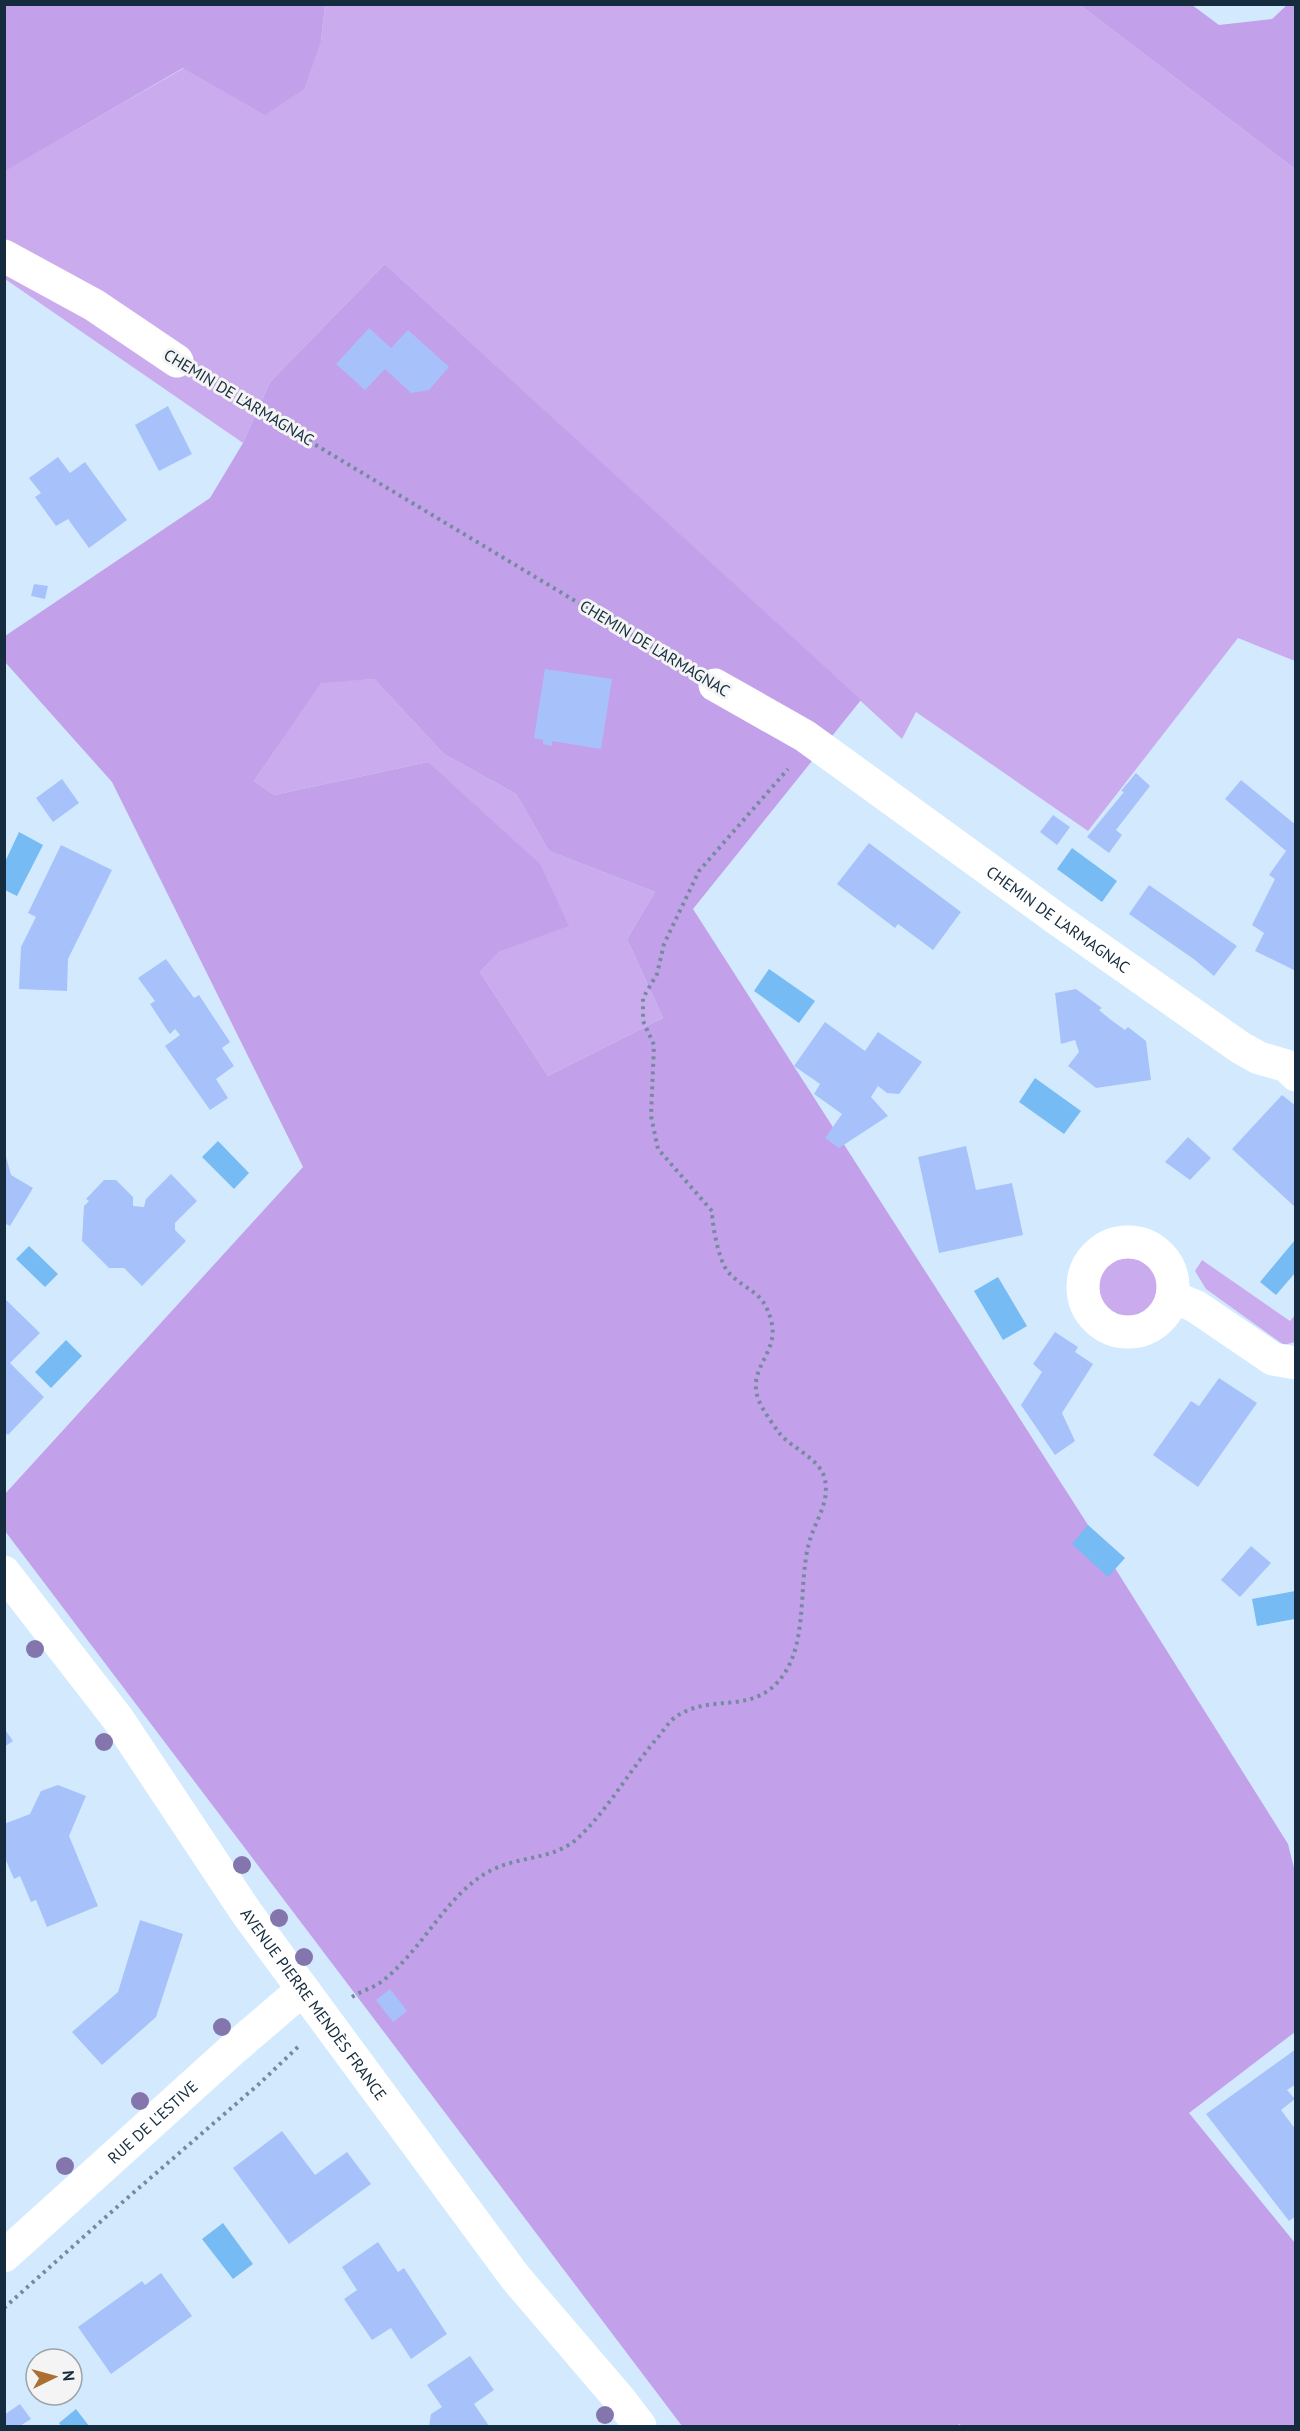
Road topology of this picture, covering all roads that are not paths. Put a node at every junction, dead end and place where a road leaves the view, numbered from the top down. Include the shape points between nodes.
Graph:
1 (4, 256) edge
2 (177, 361) road end
3 (715, 685) road end
4 (1293, 1064) edge
5 (1172, 1297) dead end
6 (1296, 1363) edge
7 (4, 1572) edge
8 (302, 1990) junction
9 (4, 2256) edge
10 (640, 2427) edge

1 - 2 street, CHEMIN DE L'ARMAGNAC via 94,304
3 - 4 street, CHEMIN DE L'ARMAGNAC via 806,736 1241,1048 1259,1058
5 - 6 street via 1195,1306 1274,1359
7 - 8 street, AVENUE PIERRE MENDÈS FRANCE via 118,1719
8 - 9 street, RUE DE L'ESTIVE
8 - 10 street, AVENUE PIERRE MENDÈS FRANCE via 515,2277

